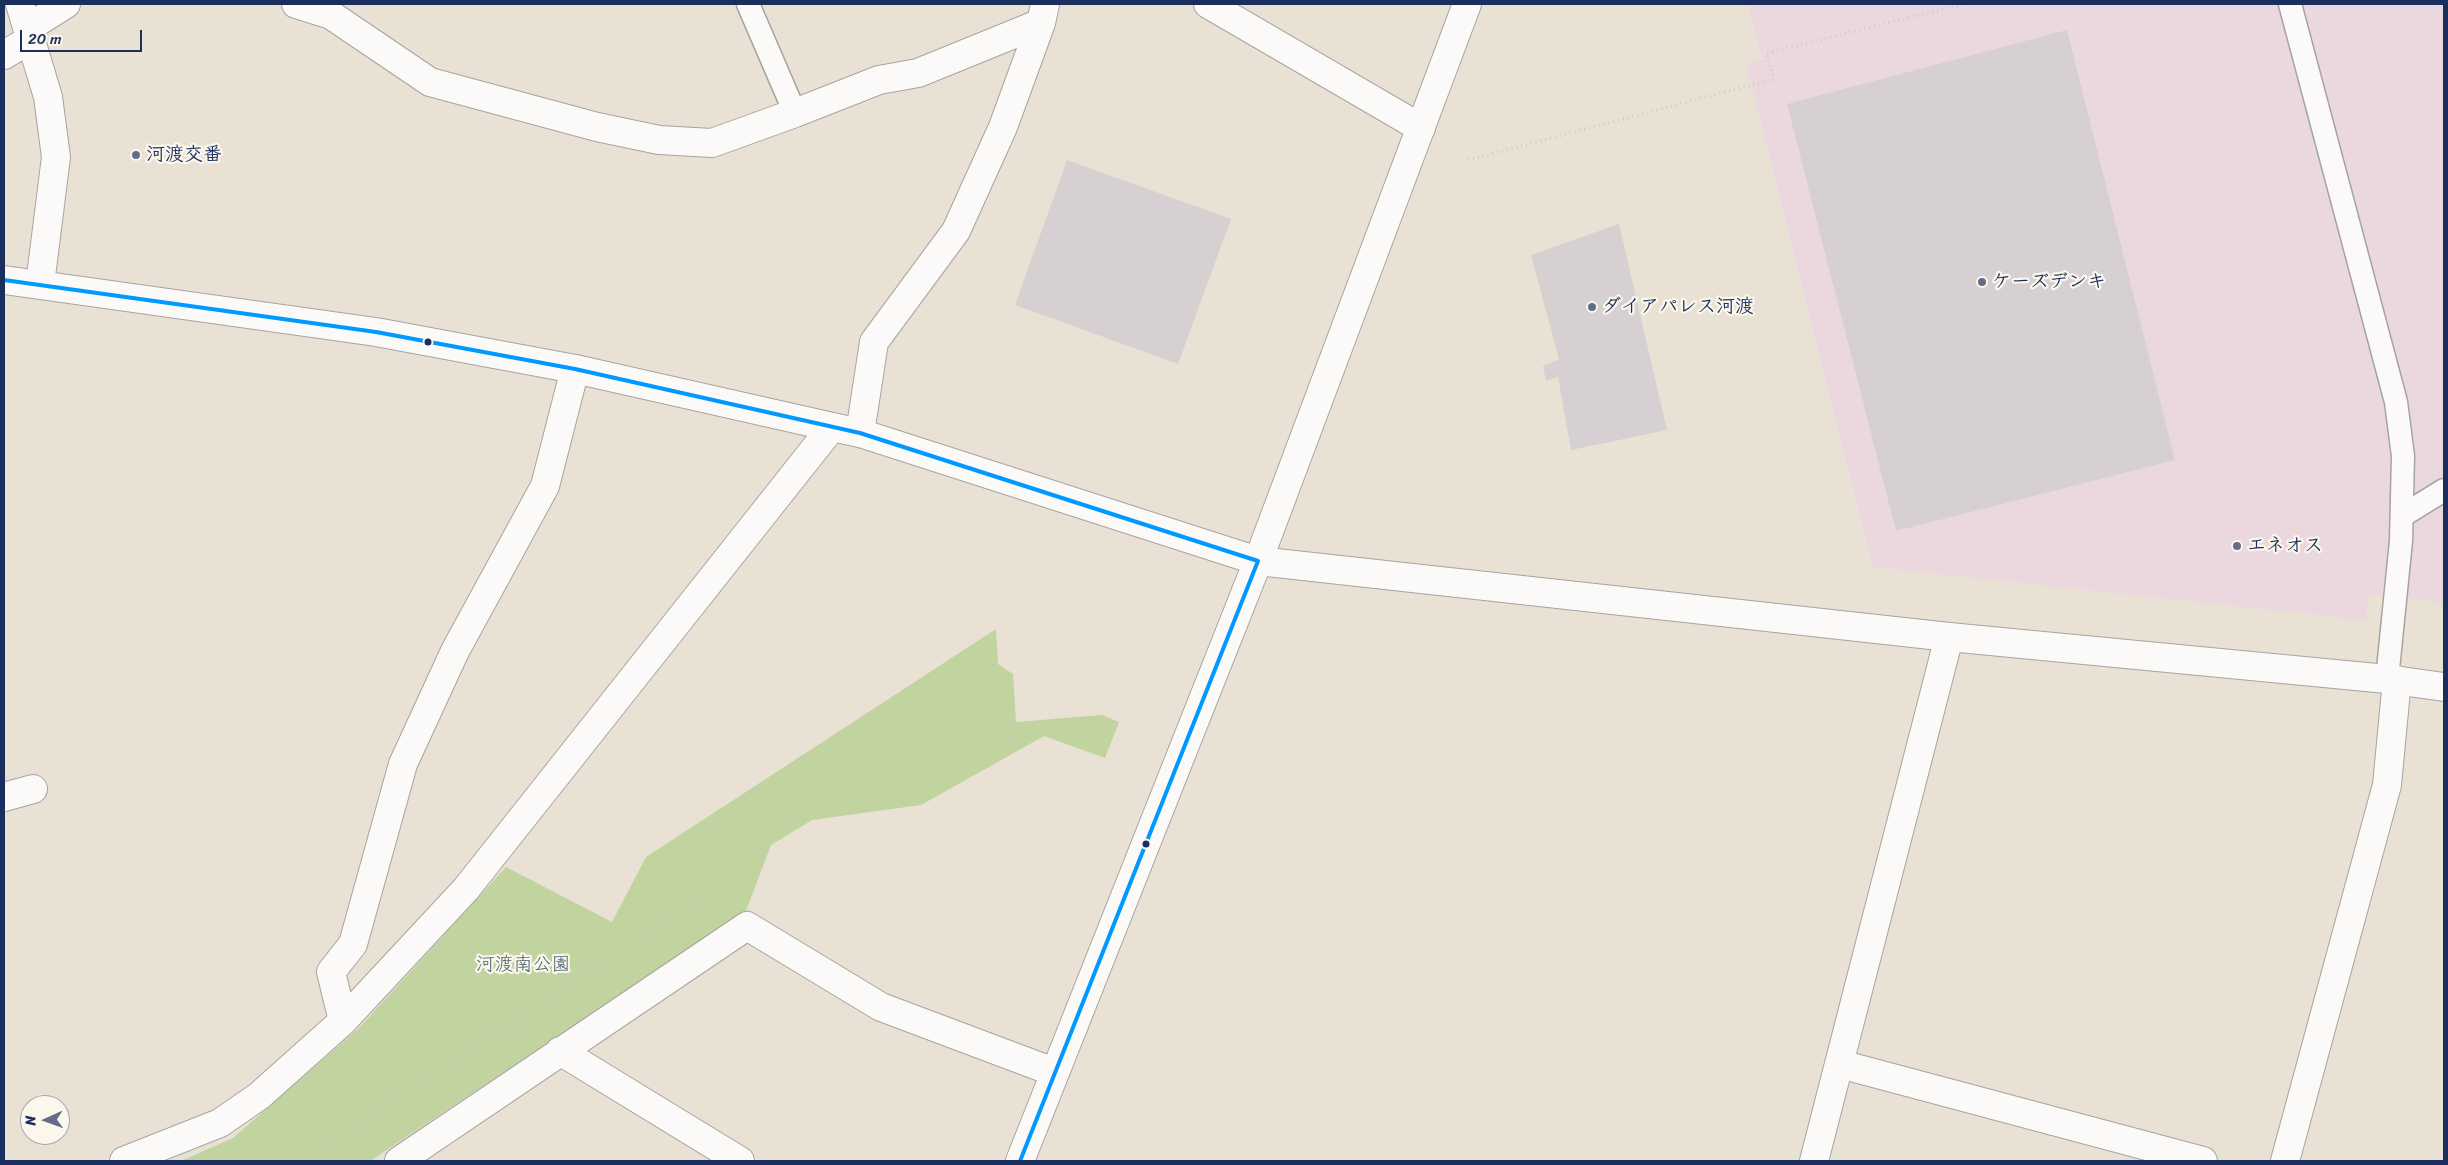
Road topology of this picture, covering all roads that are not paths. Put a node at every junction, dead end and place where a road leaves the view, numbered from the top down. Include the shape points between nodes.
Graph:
1 (66, 4) edge
2 (296, 4) edge
3 (748, 4) edge
4 (1467, 4) edge
5 (2290, 4) edge
6 (1217, 5) edge
7 (1043, 13) edge
8 (26, 24) edge
9 (4, 55) edge
10 (795, 113) junction
11 (1421, 128) junction
12 (4, 280) edge
13 (40, 284) junction
14 (575, 369) junction
15 (832, 427) junction
16 (860, 433) junction
17 (2444, 490) edge
18 (2402, 516) junction
19 (1258, 561) junction
20 (1949, 637) junction
21 (2392, 680) junction
22 (2444, 687) edge
23 (33, 789) dead end
24 (4, 797) edge
25 (343, 1021) junction
26 (560, 1051) junction
27 (1840, 1064) junction
28 (1054, 1072) junction
29 (124, 1161) edge
30 (399, 1161) edge
31 (740, 1161) edge
32 (1020, 1161) edge
33 (1814, 1161) edge
34 (2203, 1161) edge
35 (2285, 1161) edge

1 - 8 street
2 - 10 street via 331,15 430,82 597,127 659,140 712,143
3 - 10 lane
4 - 11 street
5 - 18 lane via 2396,402 2403,456
6 - 11 street
7 - 10 street via 918,73 879,80
7 - 16 street via 1003,127 956,231 874,342
8 - 9 street
8 - 13 street via 48,97 56,158
11 - 19 street
12 - 13 street
13 - 14 street via 376,332
14 - 15 street
14 - 25 street via 545,486 455,651 403,764 353,944 332,972
15 - 16 street
15 - 25 street via 466,889
16 - 19 street
17 - 18 lane
18 - 21 lane
19 - 20 street
19 - 28 street
20 - 21 street
20 - 27 street
21 - 22 street
21 - 35 street via 2387,785
23 - 24 street
25 - 29 street via 259,1096 220,1123
26 - 28 street via 747,926 881,1007
26 - 30 street
26 - 31 street
27 - 33 street
27 - 34 street
28 - 32 street

